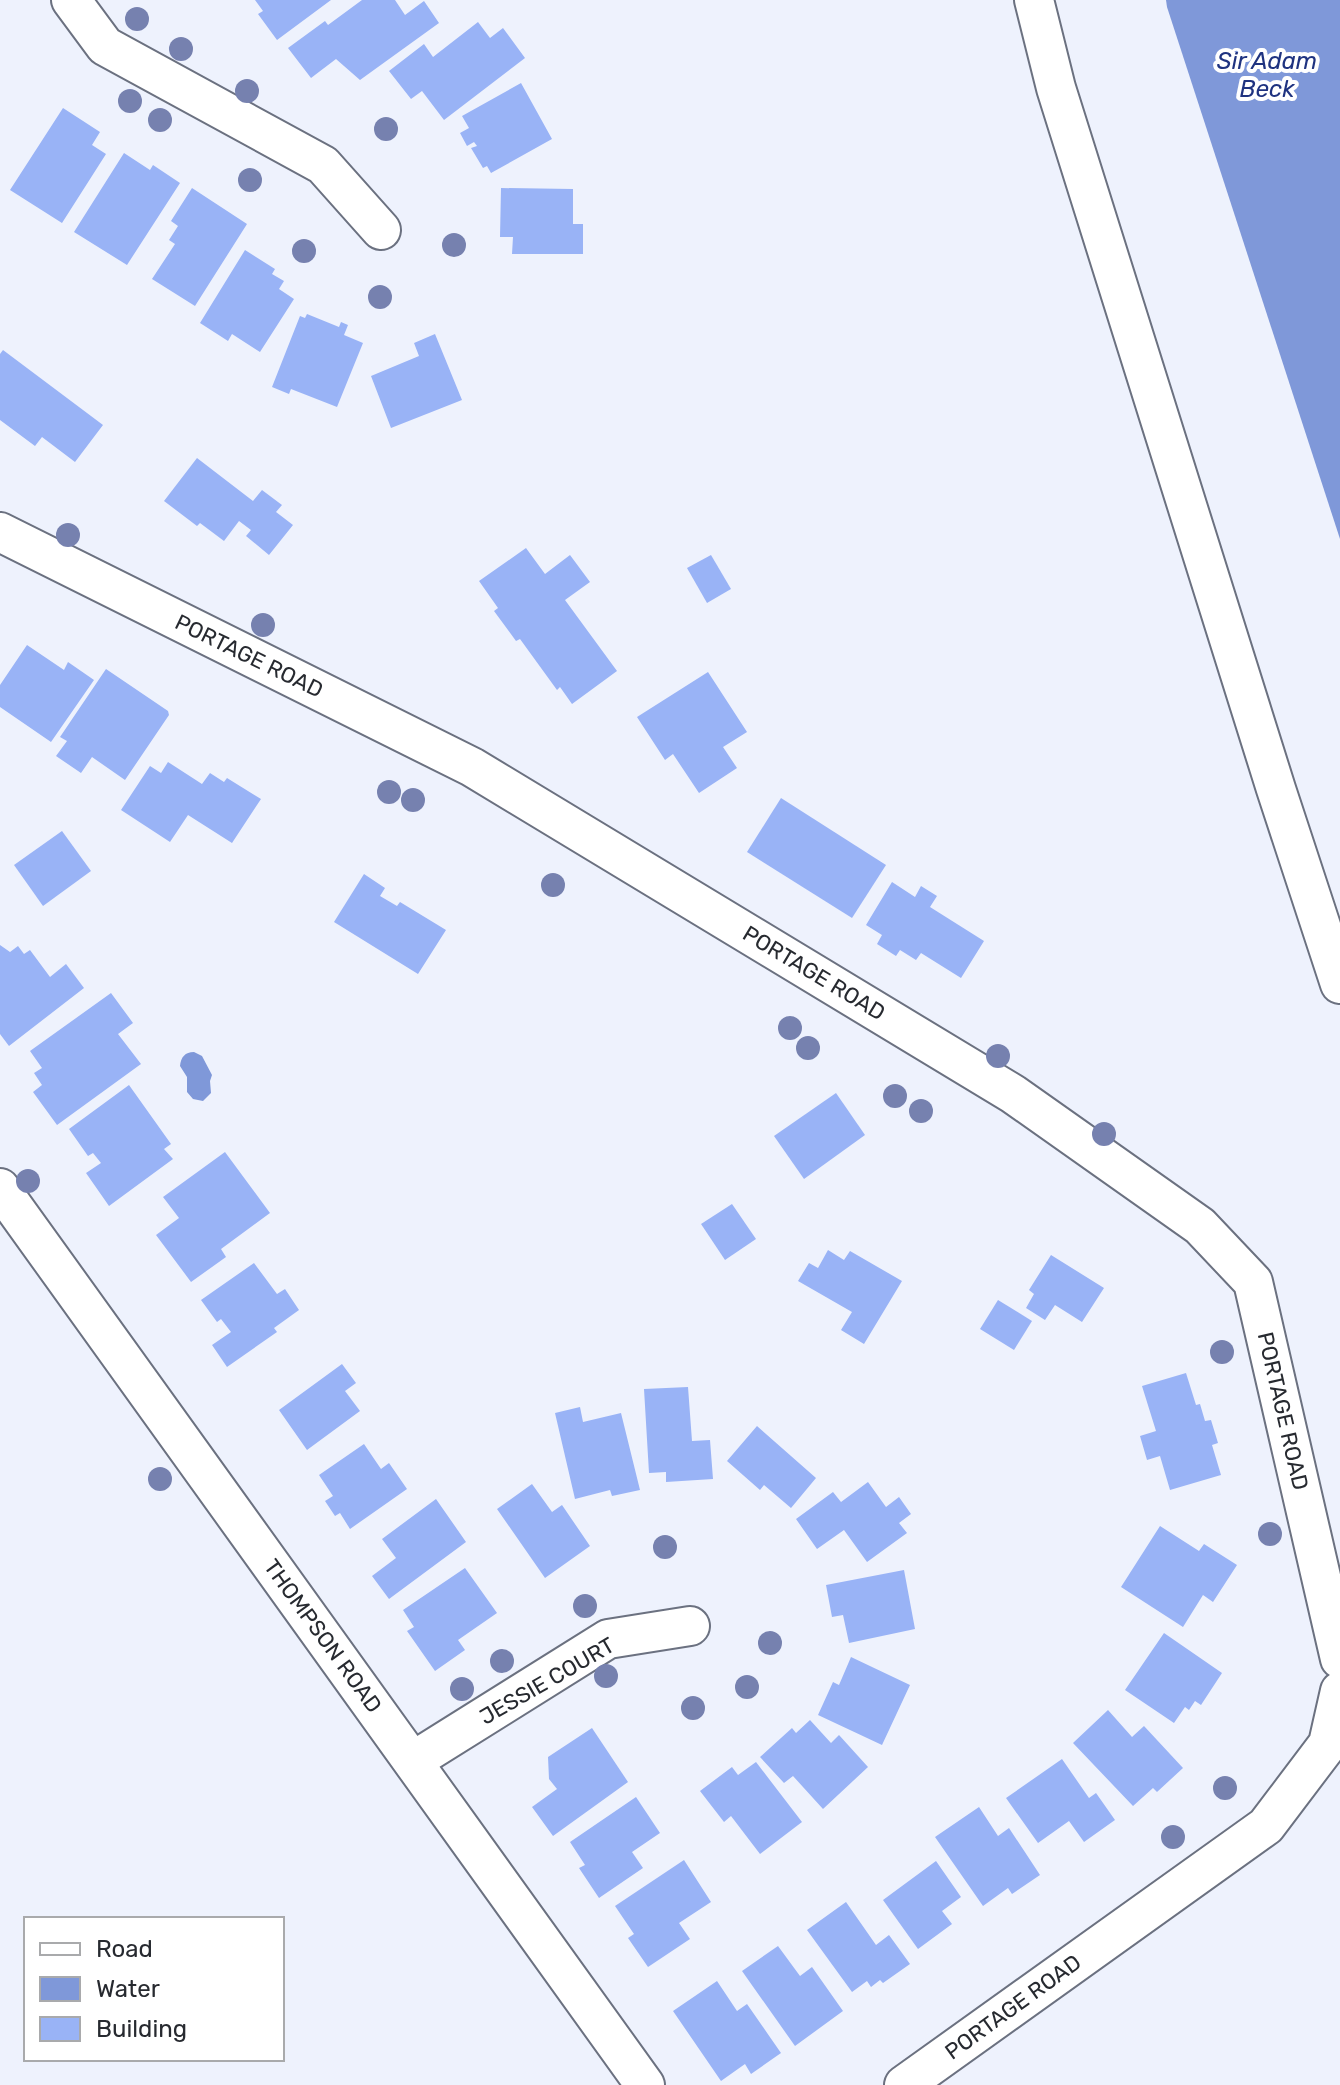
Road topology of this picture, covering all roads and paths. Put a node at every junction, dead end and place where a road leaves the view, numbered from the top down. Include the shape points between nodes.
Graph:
1 (71, 0) edge
2 (1034, 0) edge
3 (381, 230) dead end
4 (0, 532) edge
5 (1340, 984) edge
6 (0, 1188) edge
7 (690, 1626) dead end
8 (1340, 1659) edge
9 (1340, 1691) edge
10 (413, 1761) junction
11 (645, 2085) edge
12 (904, 2085) edge

1 - 3 street via 105,46 323,165
2 - 5 street via 1056,88
4 - 8 street, PORTAGE ROAD via 472,767 1013,1094 1200,1226 1253,1282
6 - 10 street, THOMPSON ROAD
7 - 10 street, JESSIE COURT via 608,1639
9 - 12 street, PORTAGE ROAD via 1328,1744 1266,1826
10 - 11 street, THOMPSON ROAD

